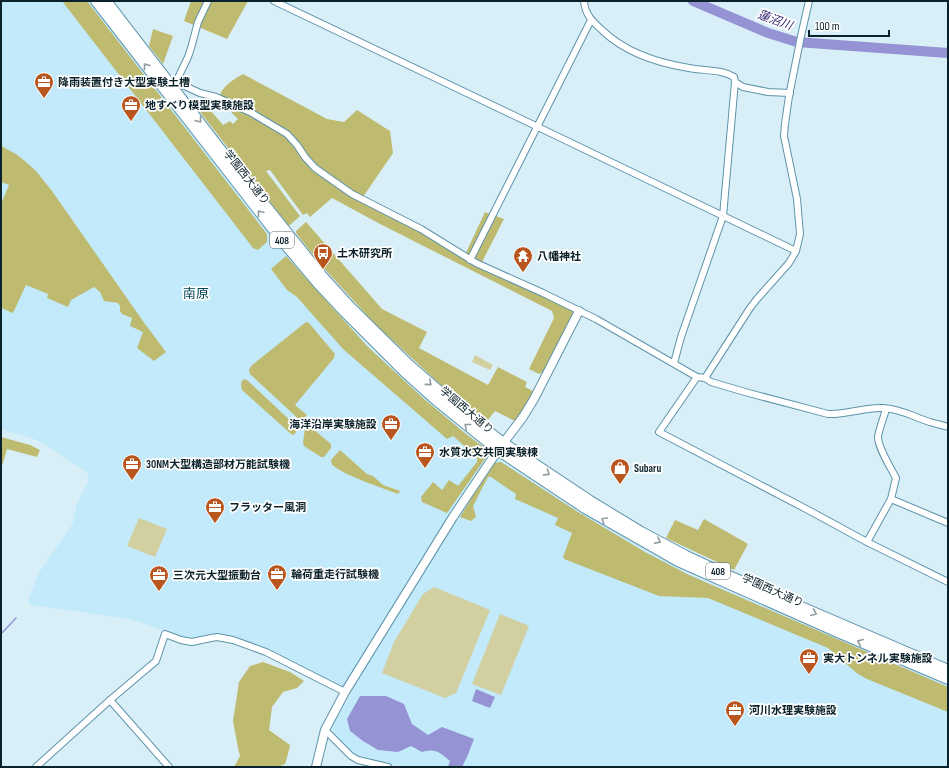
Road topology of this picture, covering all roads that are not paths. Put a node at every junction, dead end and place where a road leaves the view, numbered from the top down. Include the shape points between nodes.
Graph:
1 (96, 1) edge
2 (106, 1) edge
3 (208, 1) edge
4 (584, 1) edge
5 (810, 1) edge
6 (278, 2) edge
7 (591, 20) junction
8 (735, 82) junction
9 (174, 83) junction
10 (790, 93) junction
11 (538, 126) junction
12 (723, 216) junction
13 (796, 251) junction
14 (470, 260) junction
15 (579, 311) junction
16 (674, 363) junction
17 (697, 377) junction
18 (705, 378) junction
19 (886, 409) junction
20 (948, 427) edge
21 (500, 447) junction
22 (890, 499) junction
23 (948, 523) edge
24 (636, 533) junction
25 (867, 542) junction
26 (948, 582) edge
27 (948, 670) edge
28 (948, 679) edge
29 (345, 692) junction
30 (110, 700) junction
31 (325, 730) junction
32 (36, 767) edge
33 (169, 767) edge
34 (316, 767) edge
35 (388, 767) edge

21 -> 1 highway, 学園西大通り / 408 via 434,399 355,323 317,282
2 - 9 highway, 学園西大通り / 408
3 - 9 street via 198,22 192,48
4 - 7 street via 584,7
5 - 10 street
6 - 11 street
7 - 8 street via 611,38 650,59 688,68 727,73 734,77
7 - 11 street
8 - 10 street via 743,87
8 - 12 street
9 - 14 street via 216,97 250,112 281,130 292,138 314,168 352,194 421,229
9 -> 21 highway, 学園西大通り / 408 via 223,153 321,275 409,365
10 - 13 street via 784,136 797,199 800,234
11 - 12 street
11 - 14 street
12 - 13 street
12 - 16 street
13 - 18 street via 750,308
14 - 15 street
15 - 16 street
15 - 21 street via 534,399
16 - 17 street
17 - 18 street
17 - 25 street via 660,432
18 - 19 street via 745,392 828,414
19 - 20 street via 899,410
19 - 22 street via 878,438 896,478
21 - 24 highway, 学園西大通り / 408 via 585,508
21 - 29 street via 453,517
22 - 23 street
22 - 25 street
24 -> 27 highway, 学園西大通り / 408
28 -> 24 highway, 学園西大通り / 408 via 678,561
25 - 26 street
29 - 30 street via 266,652 233,640 217,637 192,642 166,634 156,661
29 - 31 street
30 - 32 street
30 - 33 street
31 - 34 street
31 - 35 street via 351,756

